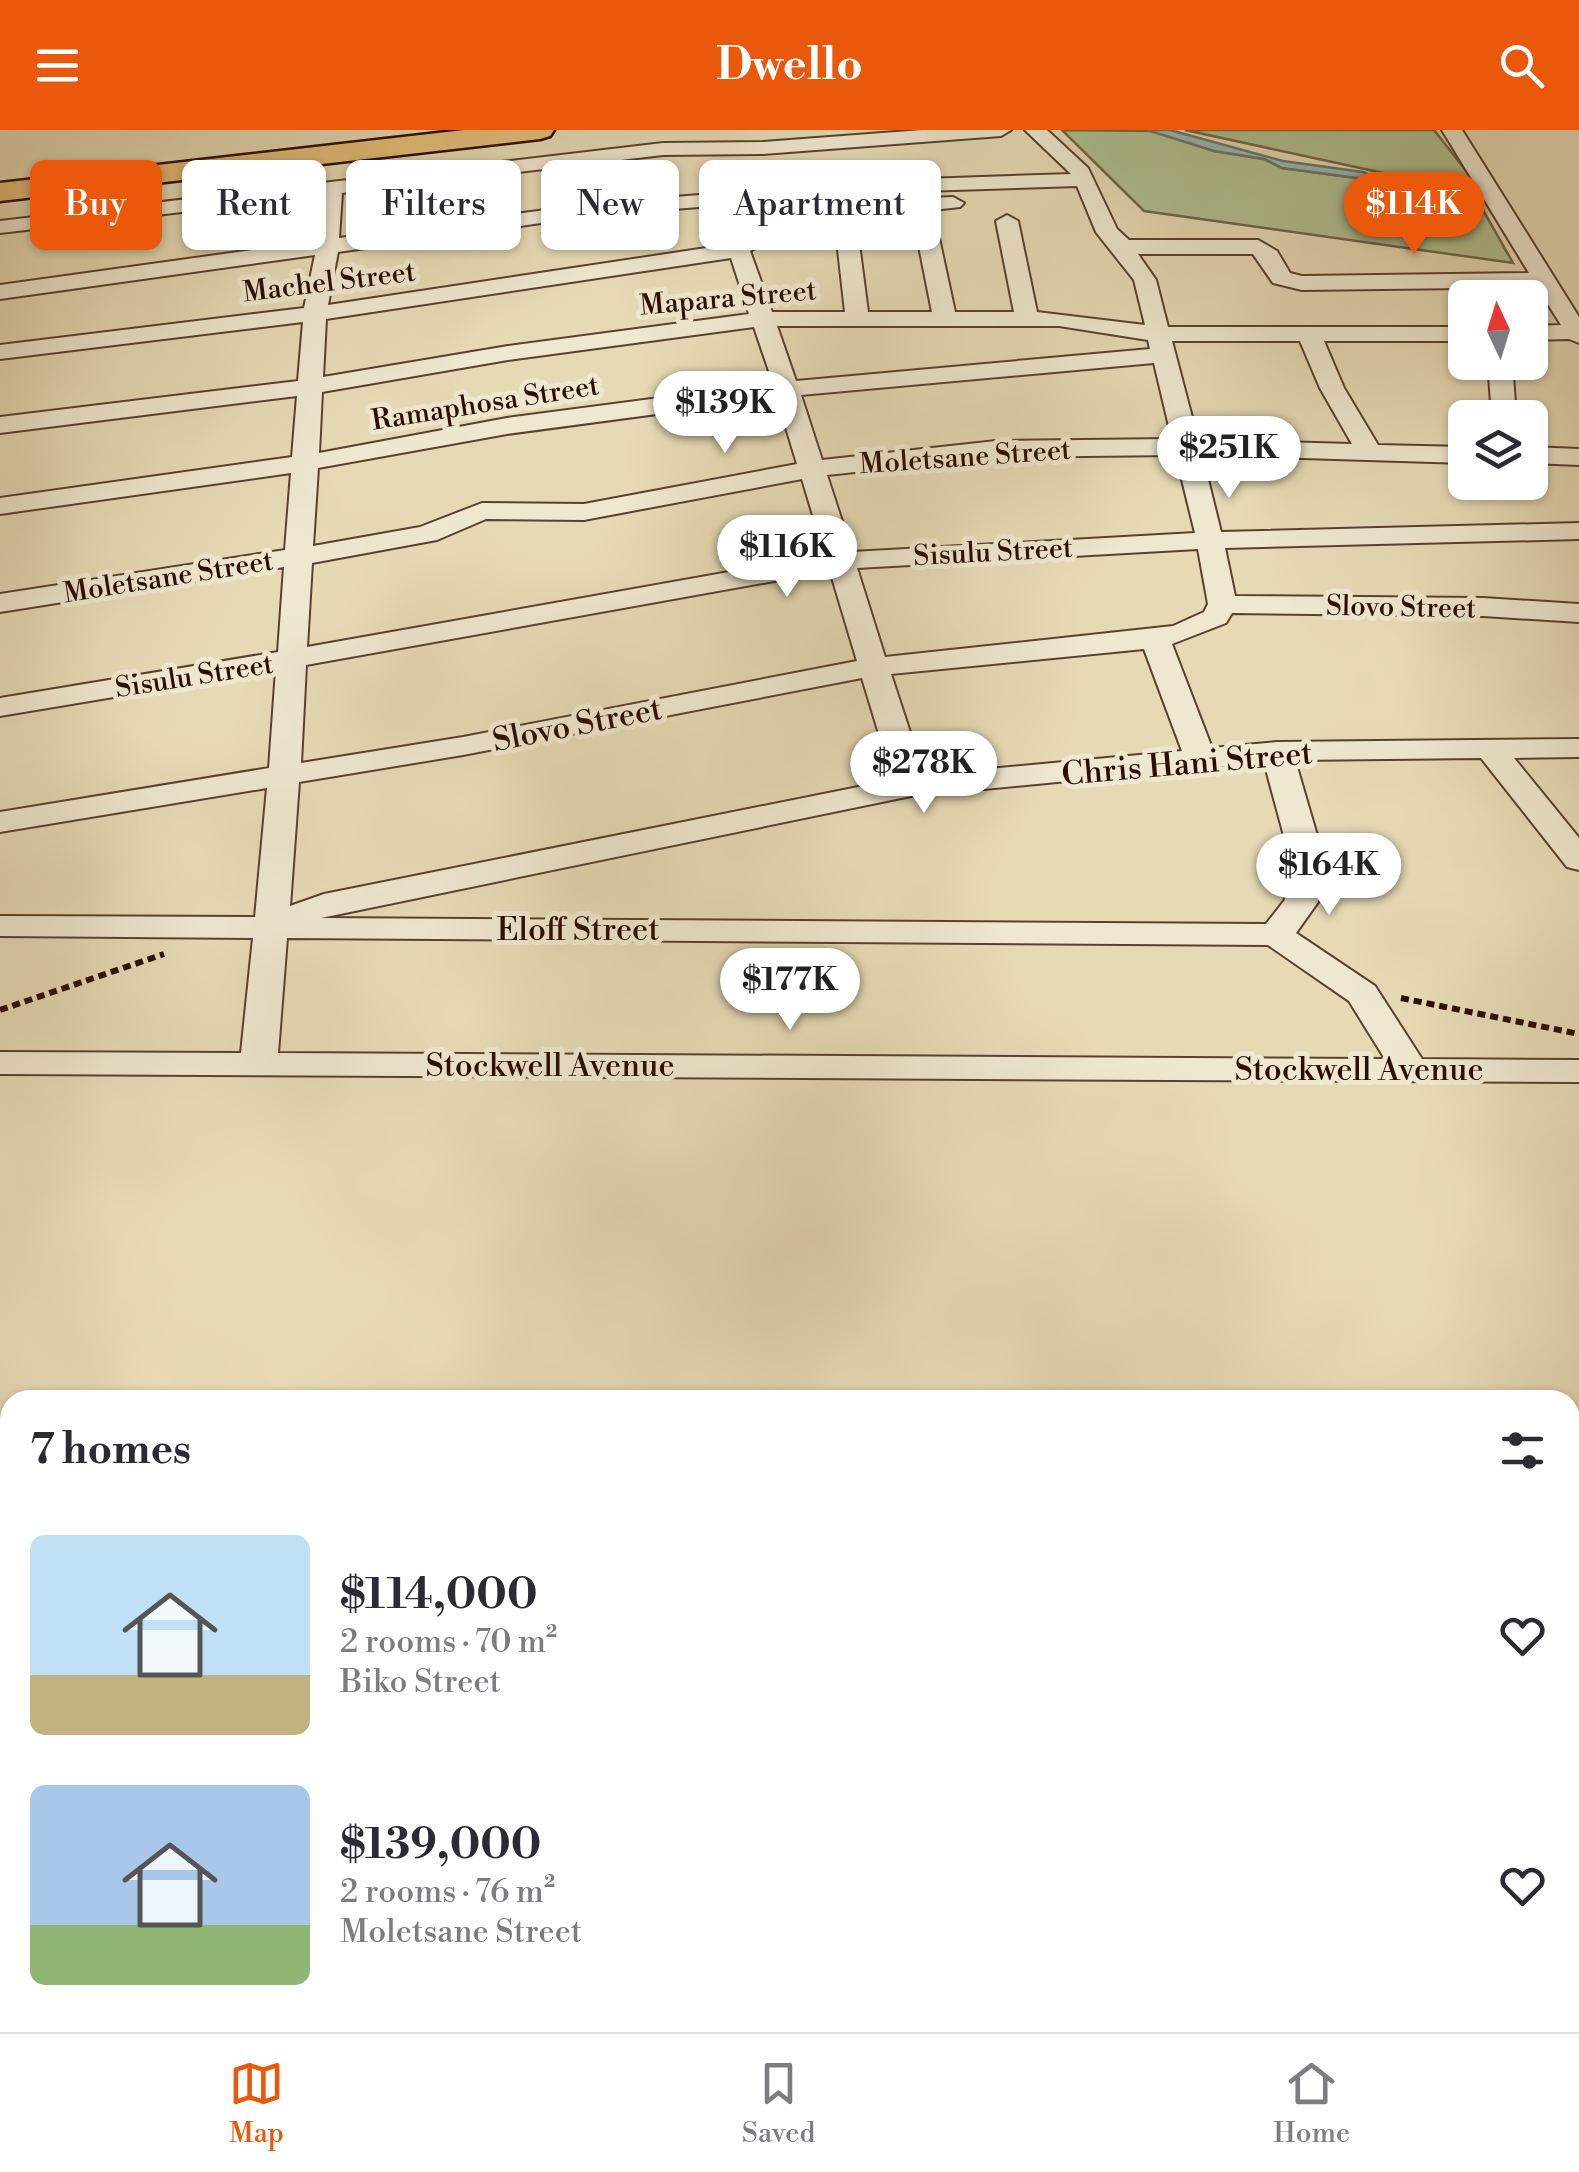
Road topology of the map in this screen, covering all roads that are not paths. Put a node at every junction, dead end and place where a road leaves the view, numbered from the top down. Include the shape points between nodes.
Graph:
1 (398, 130) edge
2 (540, 130) edge
3 (1001, 130) edge
4 (1035, 130) edge
5 (1452, 130) edge
6 (711, 150) junction
7 (715, 160) edge
8 (0, 175) edge
9 (1085, 180) junction
10 (941, 185) edge
11 (332, 187) junction
12 (0, 192) edge
13 (699, 201) edge
14 (941, 203) edge
15 (953, 203) dead end
16 (1007, 220) dead end
17 (0, 227) edge
18 (1123, 247) junction
19 (327, 249) junction
20 (737, 250) joint
21 (851, 250) edge
22 (931, 250) edge
23 (1543, 280) edge
24 (1448, 281) edge
25 (1548, 288) edge
26 (0, 292) edge
27 (315, 314) junction
28 (946, 318) junction
29 (764, 319) junction
30 (857, 319) junction
31 (1027, 319) junction
32 (1157, 334) junction
33 (1309, 334) junction
34 (1448, 334) edge
35 (1548, 334) edge
36 (1578, 334) edge
37 (0, 352) edge
38 (310, 387) junction
39 (787, 389) junction
40 (0, 424) edge
41 (1186, 447) junction
42 (1370, 453) junction
43 (1448, 454) edge
44 (1548, 456) edge
45 (1579, 457) edge
46 (304, 463) junction
47 (811, 469) junction
48 (0, 506) edge
49 (1579, 531) edge
50 (1210, 540) junction
51 (297, 556) junction
52 (839, 561) junction
53 (0, 602) edge
54 (1222, 604) junction
55 (1579, 613) edge
56 (1155, 639) junction
57 (290, 660) junction
58 (873, 667) junction
59 (0, 707) edge
60 (1579, 748) edge
61 (1492, 750) junction
62 (1278, 751) junction
63 (1200, 757) junction
64 (284, 777) junction
65 (912, 786) junction
66 (0, 822) edge
67 (1579, 860) edge
68 (0, 926) edge
69 (271, 927) junction
70 (1276, 935) junction
71 (0, 1062) edge
72 (259, 1064) junction
73 (1412, 1070) junction
74 (1579, 1070) edge

1 - 8 highway
2 - 12 highway
3 - 6 street
4 - 9 street
5 - 23 street
6 - 7 street
6 - 11 street
9 - 10 street
9 - 18 street via 1106,232
11 - 17 street
11 - 19 street
13 - 19 street via 590,210
14 - 15 street, Machel Street
16 - 31 street
18 - 24 street via 1258,247 1281,278 1302,283
18 - 32 street via 1144,280
19 - 26 street
19 - 27 street
20 - 27 street, Machel Street
20 - 29 street
21 - 30 street
22 - 28 street
25 - 36 street
27 - 37 street, Machel Street
27 - 38 street
28 - 30 street, Mapara Street
28 - 31 street, Mapara Street
29 - 30 street, Mapara Street
29 - 38 street, Mapara Street via 508,352
29 - 39 street
31 - 32 street, Mapara Street
32 - 33 street, Mapara Street
32 - 39 street, Ramaphosa Street
32 - 41 street
33 - 34 street, Mapara Street
33 - 42 street
35 - 36 street
38 - 40 street, Mapara Street
38 - 46 street
39 - 46 street, Ramaphosa Street via 489,428
39 - 47 street
41 - 42 street, Moletsane Street
41 - 47 street, Moletsane Street via 996,449
41 - 50 street
42 - 43 street, Moletsane Street
44 - 45 street
46 - 48 street, Ramaphosa Street
46 - 51 street
47 - 51 street, Moletsane Street via 584,512 482,512 428,534
47 - 52 street
49 - 50 street, Sisulu Street
50 - 52 street, Sisulu Street
50 - 54 street
51 - 53 street, Moletsane Street
51 - 57 street
52 - 57 street, Sisulu Street
52 - 58 street
54 - 55 street, Slovo Street
54 - 56 street via 1202,626
56 - 58 street, Slovo Street
56 - 63 street
57 - 59 street, Sisulu Street
57 - 64 street
58 - 64 street, Slovo Street
58 - 65 street
60 - 61 street, Chris Hani Street
61 - 62 street, Chris Hani Street
61 - 67 street
62 - 63 street, Chris Hani Street
62 - 70 street via 1311,873 1302,902
63 - 65 street, Chris Hani Street
64 - 66 street, Slovo Street
64 - 69 street
65 - 69 street, Chris Hani Street via 324,904
68 - 69 street, Eloff Street
69 - 70 street, Eloff Street
69 - 72 street
70 - 73 street via 1352,984
71 - 72 street, Stockwell Avenue
72 - 73 street, Stockwell Avenue
73 - 74 street, Stockwell Avenue

